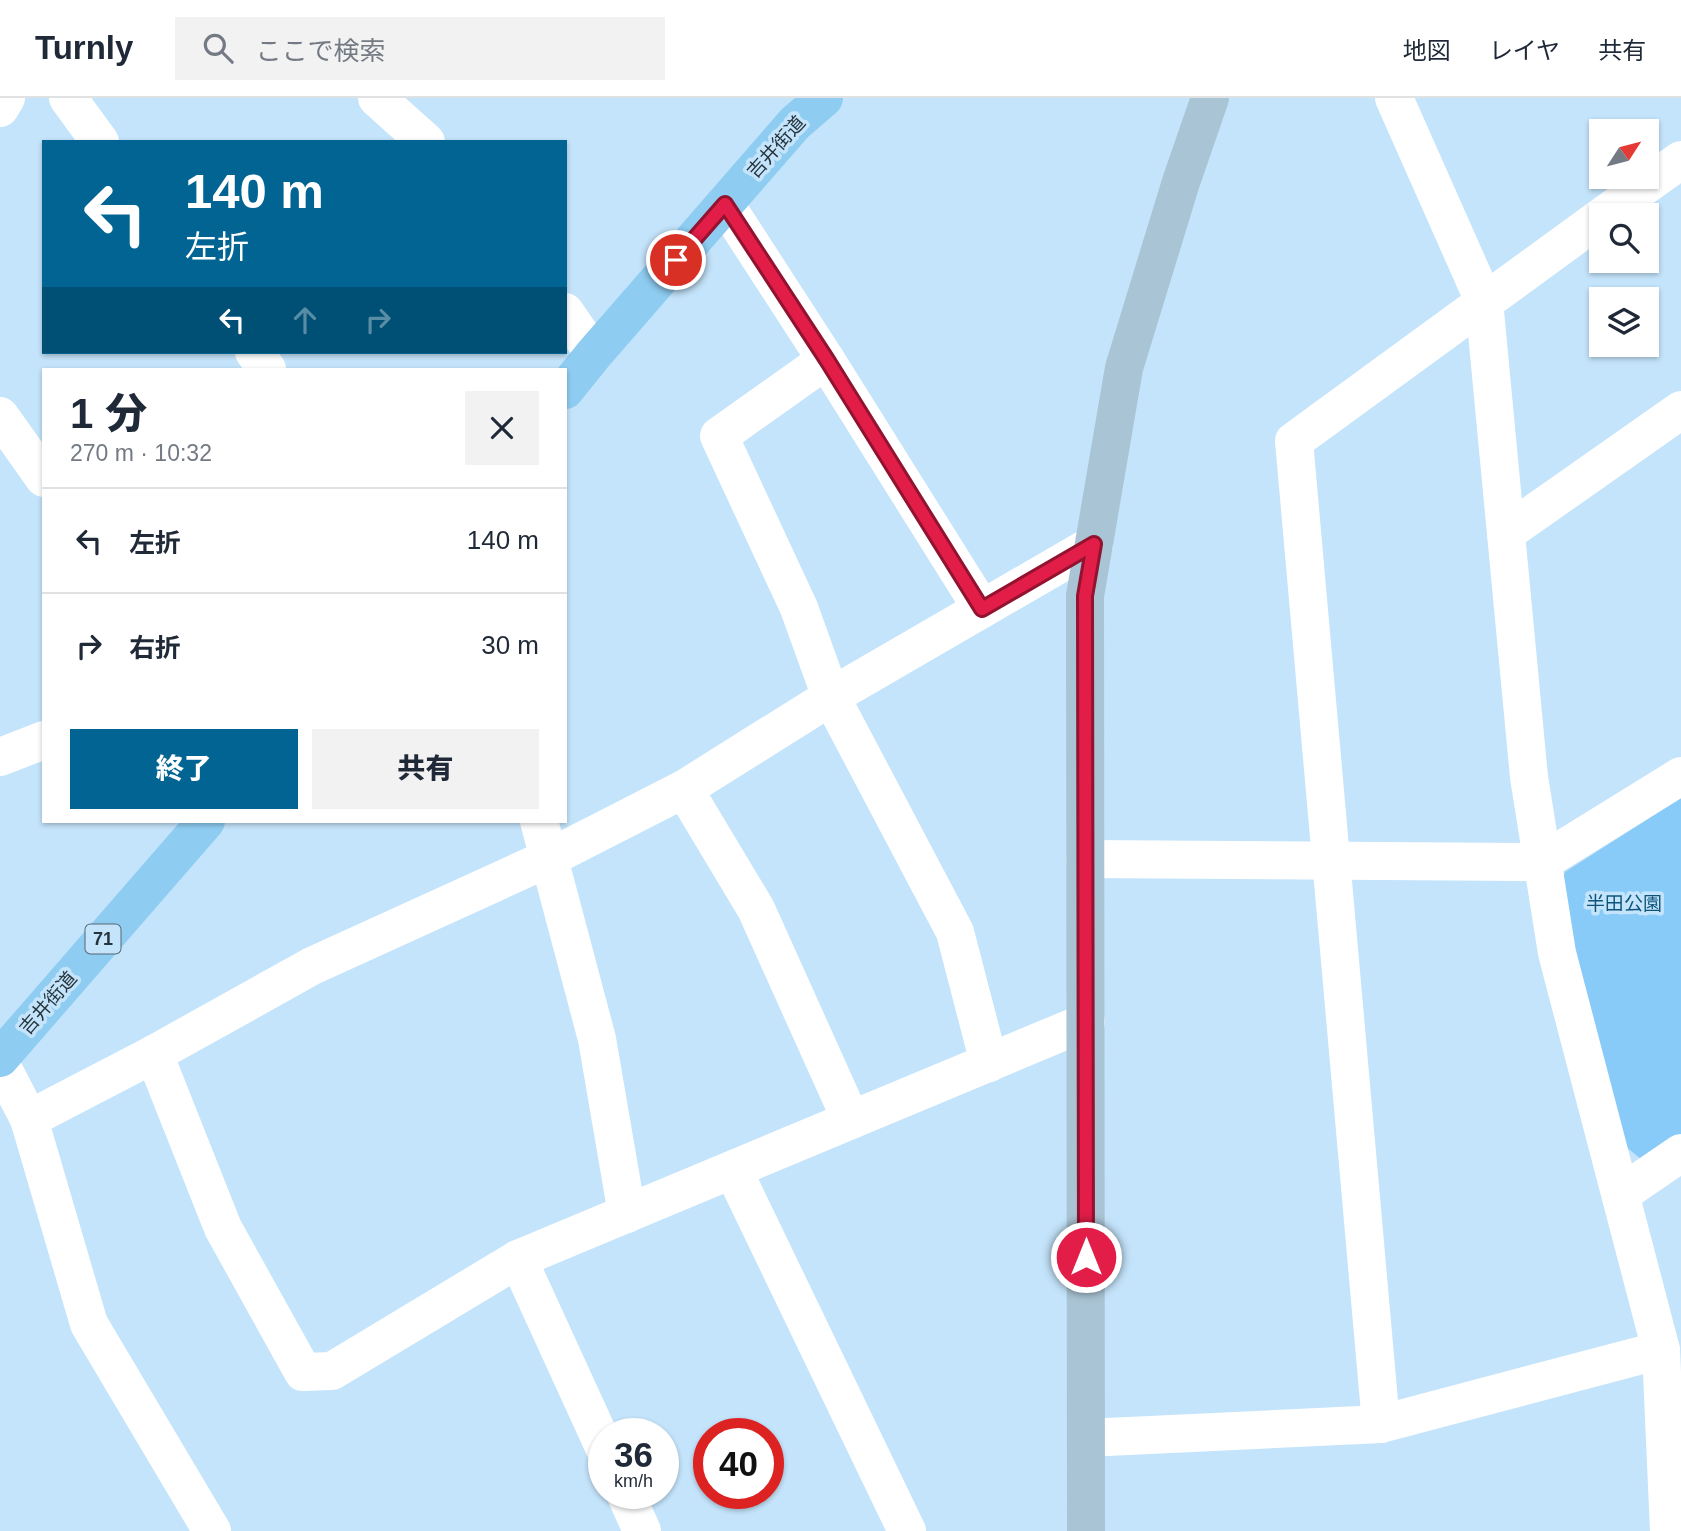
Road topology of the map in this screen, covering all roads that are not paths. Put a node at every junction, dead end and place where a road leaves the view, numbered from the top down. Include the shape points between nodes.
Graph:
1 (6, 98) edge
2 (68, 98) edge
3 (824, 98) edge
4 (1210, 98) edge
5 (1398, 100) edge
6 (394, 103) edge
7 (0, 107) edge
8 (99, 140) edge
9 (424, 140) edge
10 (1681, 160) edge
11 (1621, 203) edge
12 (725, 204) junction
13 (1589, 226) edge
14 (1485, 301) junction
15 (567, 315) edge
16 (256, 354) edge
17 (594, 354) junction
18 (827, 360) junction
19 (266, 368) edge
20 (567, 388) edge
21 (1681, 410) edge
22 (0, 416) edge
23 (42, 475) edge
24 (1506, 533) junction
25 (1094, 544) junction
26 (982, 609) junction
27 (831, 697) junction
28 (42, 741) edge
29 (0, 757) edge
30 (1681, 776) edge
31 (684, 789) junction
32 (204, 823) edge
33 (540, 823) edge
34 (549, 858) junction
35 (1085, 859) junction
36 (1331, 861) junction
37 (1542, 862) junction
38 (1086, 1022) junction
39 (154, 1054) junction
40 (0, 1060) edge
41 (989, 1063) junction
42 (29, 1119) junction
43 (851, 1121) junction
44 (1681, 1153) edge
45 (733, 1170) junction
46 (1621, 1194) junction
47 (627, 1214) junction
48 (518, 1259) junction
49 (1661, 1350) junction
50 (591, 1418) edge
51 (1381, 1424) junction
52 (1086, 1438) junction
53 (212, 1531) edge
54 (907, 1531) edge
55 (1086, 1531) edge
56 (1669, 1531) edge

1 - 7 street
2 - 8 street
3 - 12 main road, 吉井街道 via 795,123
4 - 25 street via 1124,368
5 - 14 street
6 - 9 street
10 - 11 street
12 - 17 main road, 吉井街道
12 - 18 street
13 - 14 street
14 - 24 street
14 - 36 street via 1294,441
15 - 17 street
16 - 19 street
17 - 20 main road, 吉井街道
18 - 26 street
18 - 27 street via 719,436 799,608
21 - 24 street
22 - 23 street
24 - 37 street via 1529,778
25 - 26 street
25 - 35 street via 1085,596
26 - 27 street
27 - 31 street
27 - 41 street via 955,932
28 - 29 street
30 - 37 street
31 - 34 street
31 - 43 street via 756,909
32 - 40 main road, 吉井街道 / 71
33 - 34 street
34 - 39 street via 312,966
34 - 47 street via 597,1039
35 - 36 street
35 - 38 street
36 - 37 street
36 - 51 street
37 - 46 street via 1557,953
38 - 41 street
38 - 52 street
39 - 42 street
39 - 48 street via 223,1228 303,1372 332,1371
40 - 42 street
41 - 43 street
42 - 53 street via 89,1324
43 - 45 street
44 - 46 street
45 - 47 street
45 - 54 street
46 - 49 street
47 - 48 street
48 - 50 street
49 - 51 street
49 - 56 street
51 - 52 street
52 - 55 street

